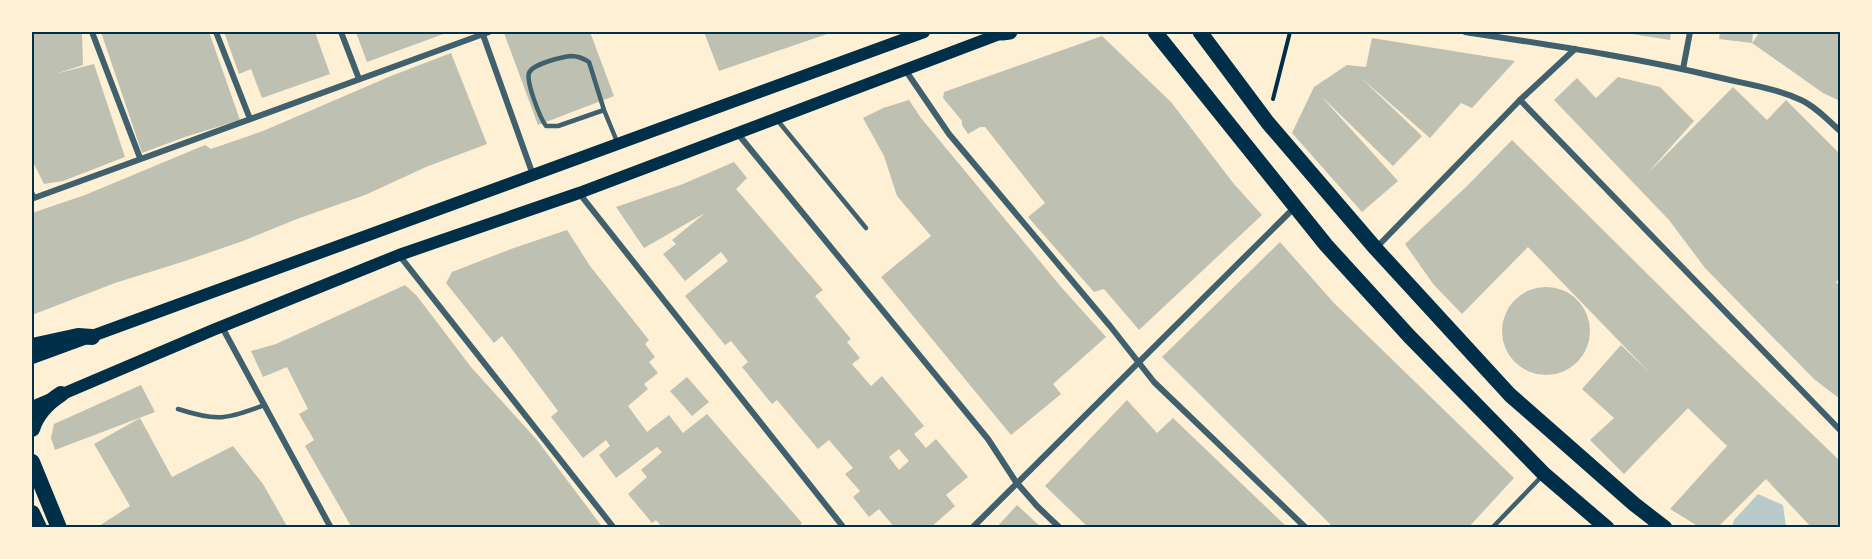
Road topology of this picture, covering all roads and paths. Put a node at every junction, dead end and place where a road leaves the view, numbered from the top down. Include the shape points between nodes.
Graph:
1 (92, 32) edge
2 (216, 32) edge
3 (341, 32) edge
4 (484, 32) edge
5 (924, 32) edge
6 (1006, 32) edge
7 (1155, 32) edge
8 (1200, 32) edge
9 (1290, 32) edge
10 (1465, 32) edge
11 (1690, 32) edge
12 (1575, 49) junction
13 (1683, 69) junction
14 (906, 71) junction
15 (359, 80) junction
16 (1520, 100) junction
17 (604, 110) junction
18 (250, 119) junction
19 (777, 119) junction
20 (1268, 123) junction
21 (1840, 131) edge
22 (738, 133) junction
23 (618, 144) junction
24 (140, 158) junction
25 (533, 175) junction
26 (579, 193) junction
27 (32, 194) edge
28 (1295, 207) junction
29 (866, 228) dead end
30 (1376, 249) junction
31 (399, 255) junction
32 (222, 327) junction
33 (92, 337) junction
34 (32, 346) edge
35 (32, 358) edge
36 (1139, 363) junction
37 (61, 394) junction
38 (265, 405) junction
39 (32, 406) edge
40 (178, 409) dead end
41 (32, 429) edge
42 (1840, 430) edge
43 (32, 462) edge
44 (1544, 474) junction
45 (1016, 482) junction
46 (32, 513) edge
47 (39, 528) edge
48 (59, 528) edge
49 (331, 528) edge
50 (614, 528) edge
51 (844, 528) edge
52 (972, 528) edge
53 (1060, 528) edge
54 (1306, 528) edge
55 (1492, 528) edge
56 (1608, 528) edge
57 (1665, 528) edge

1 - 24 street
2 - 18 street
3 - 15 street
4 - 15 street
4 - 25 street
5 - 23 main road
6 - 14 main road
7 - 28 main road
8 - 20 main road
9 - 20 path
10 - 12 street
11 - 13 street
12 - 13 street
12 - 16 street
13 - 21 street via 1801,100
14 - 19 main road
14 - 36 street via 949,134
15 - 18 street
16 - 30 street
16 - 42 street
17 - 17 lane via 588,62 582,58 570,56 534,66 529,73 528,81 546,126 558,126
17 - 23 lane
18 - 24 street
19 - 22 main road
19 - 29 lane
20 - 30 main road
22 - 26 main road
22 - 45 street via 988,439
23 - 25 main road
24 - 27 street via 34,198
25 - 33 main road
26 - 31 main road
26 - 51 street
28 - 36 street
28 - 44 main road via 1409,336
30 - 57 main road via 1510,395
31 - 32 main road
31 - 50 street
32 - 37 main road
32 - 38 street
33 - 34 highway via 78,336
33 - 35 main road
36 - 45 street
36 - 54 street via 1168,398
37 - 39 main road
37 - 41 highway via 41,411
38 - 40 lane via 230,418
38 - 49 street
43 - 48 highway
44 - 55 lane
44 - 56 main road
45 - 52 street
45 - 53 street
46 - 47 highway

